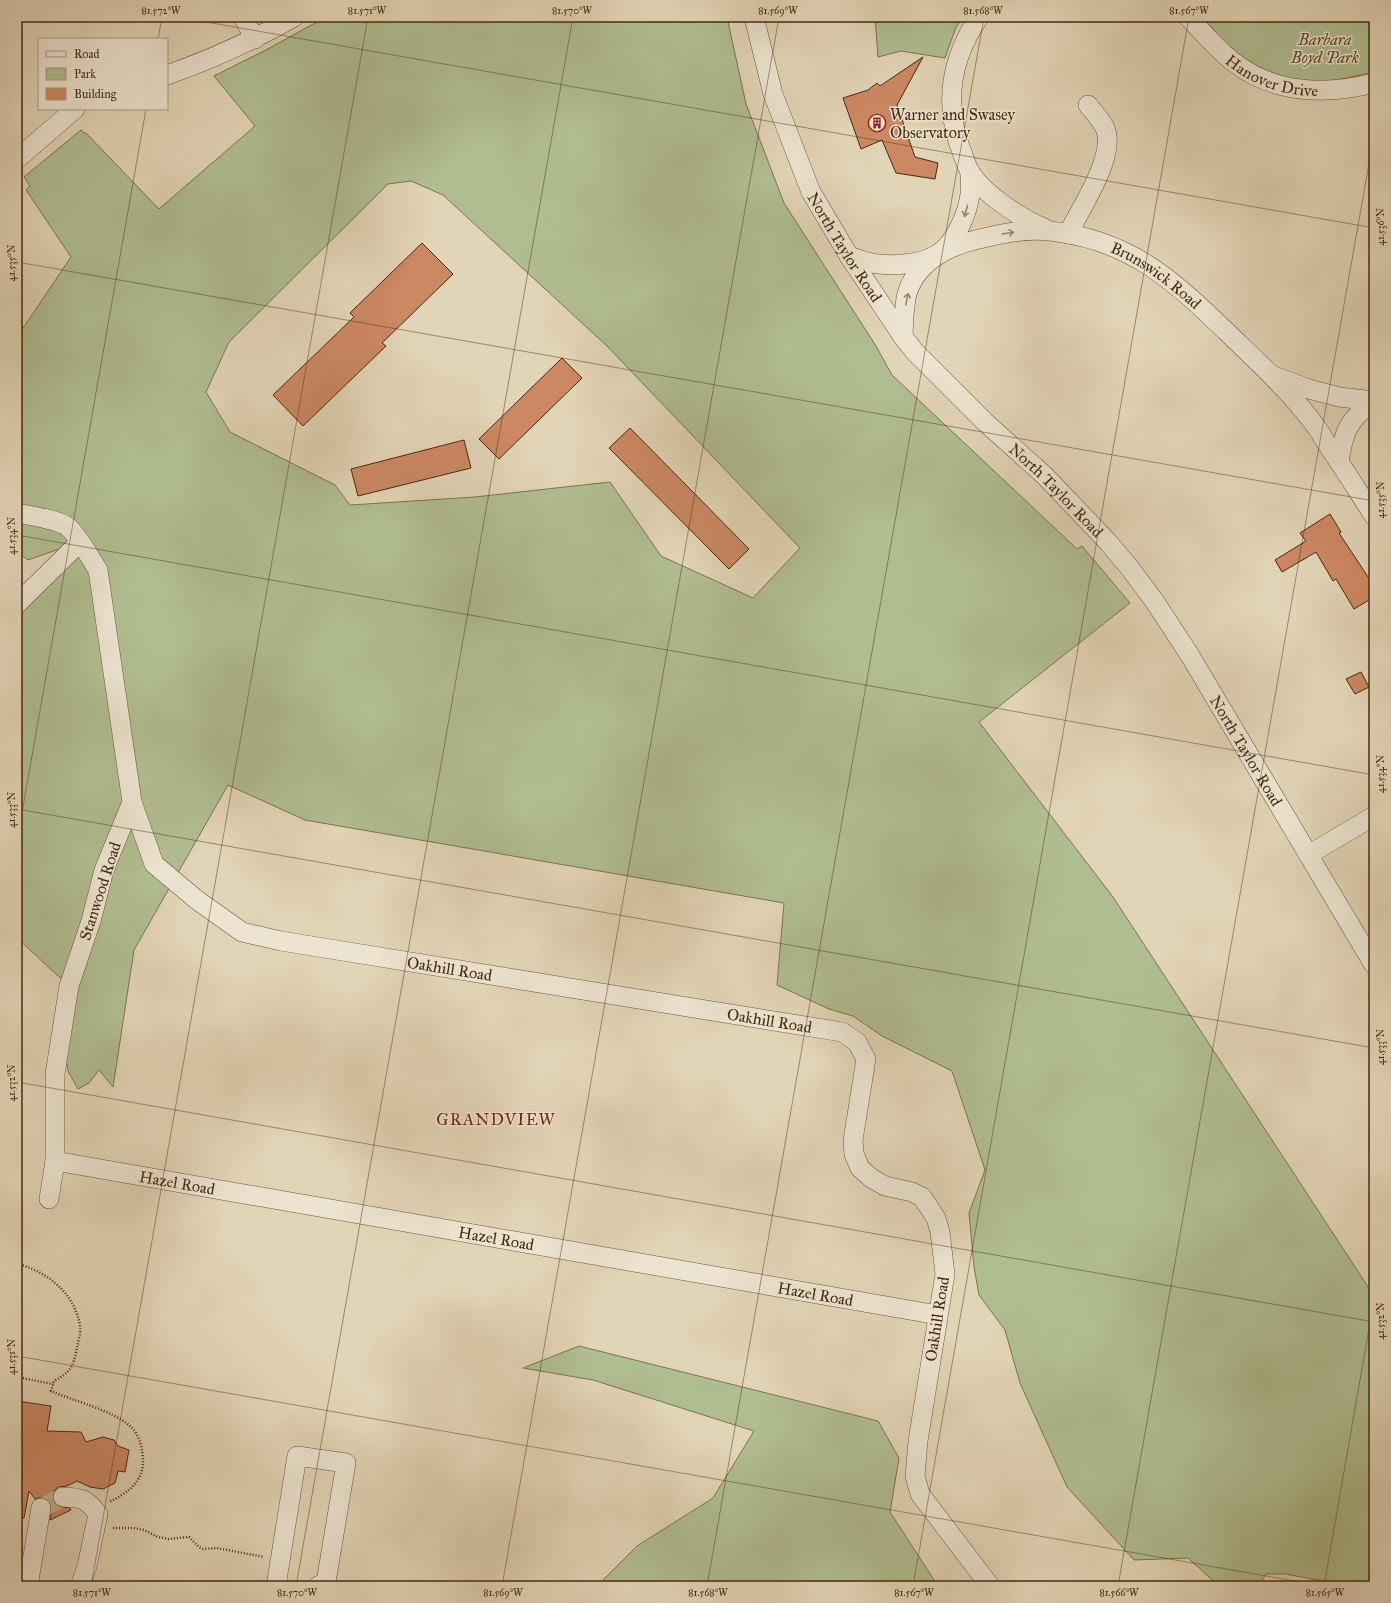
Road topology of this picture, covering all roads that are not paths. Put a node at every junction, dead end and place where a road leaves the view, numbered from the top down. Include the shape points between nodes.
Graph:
1 (243, 17) edge
2 (294, 17) edge
3 (754, 17) edge
4 (979, 17) edge
5 (1188, 17) edge
6 (255, 39) junction
7 (168, 75) edge
8 (1374, 83) edge
9 (1088, 105) dead end
10 (74, 110) edge
11 (17, 159) edge
12 (970, 172) junction
13 (1049, 230) junction
14 (1068, 234) junction
15 (938, 254) junction
16 (849, 256) junction
17 (903, 337) junction
18 (1271, 374) junction
19 (1374, 402) edge
20 (1339, 462) junction
21 (17, 513) edge
22 (1374, 516) edge
23 (80, 542) junction
24 (17, 604) edge
25 (132, 802) junction
26 (1374, 816) edge
27 (1308, 855) junction
28 (1374, 965) edge
29 (55, 1161) junction
30 (50, 1199) dead end
31 (938, 1315) junction
32 (62, 1497) tunnel mouth
33 (41, 1508) dead end
34 (24, 1585) edge
35 (80, 1586) edge
36 (276, 1586) edge
37 (318, 1586) edge
38 (990, 1586) edge

1 - 6 street
2 - 6 street
3 - 16 street, North Taylor Road via 773,94 811,192
4 - 12 street via 969,31 956,61 952,96 952,118 957,141
5 - 8 street, Hanover Drive via 1237,65 1266,81 1301,90 1335,91
6 - 7 street
9 - 14 street via 1105,127 1108,139 1100,172
10 - 11 street
12 - 13 street via 1010,210 1029,222
12 -> 15 street via 970,193 965,216 956,235
13 - 14 street, Brunswick Road
15 -> 13 street, Brunswick Road via 968,242 1007,233
14 - 18 street, Brunswick Road via 1119,248 1150,265 1191,298
15 - 16 street via 914,263 896,265 877,264
17 -> 15 street, Brunswick Road via 906,296 912,280
16 - 17 street, North Taylor Road
17 - 27 street, North Taylor Road via 985,422 1045,476 1129,567 1189,654
18 - 19 street via 1309,389
18 - 20 street, Brunswick Road via 1312,420
19 - 20 street via 1362,410 1348,426
20 - 22 street, Brunswick Road
21 - 23 street via 45,518 67,527
23 - 24 street
23 - 25 street via 98,570
25 - 29 street, Stanwood Road via 104,870 91,921 69,986 55,1074
25 - 31 street, Oakhill Road via 154,864 197,900 242,932 281,941 842,1032 857,1042 866,1059 853,1140 854,1154 860,1168 885,1186 922,1197 936,1218 945,1274
26 - 27 street
27 - 28 street, North Taylor Road
29 - 30 street, Stanwood Road
29 - 31 street, Hazel Road
31 - 38 street, Oakhill Road via 915,1476 920,1494
32 - 35 street via 80,1498 98,1514
33 - 34 street
36 - 37 street via 296,1456 346,1463 326,1582

